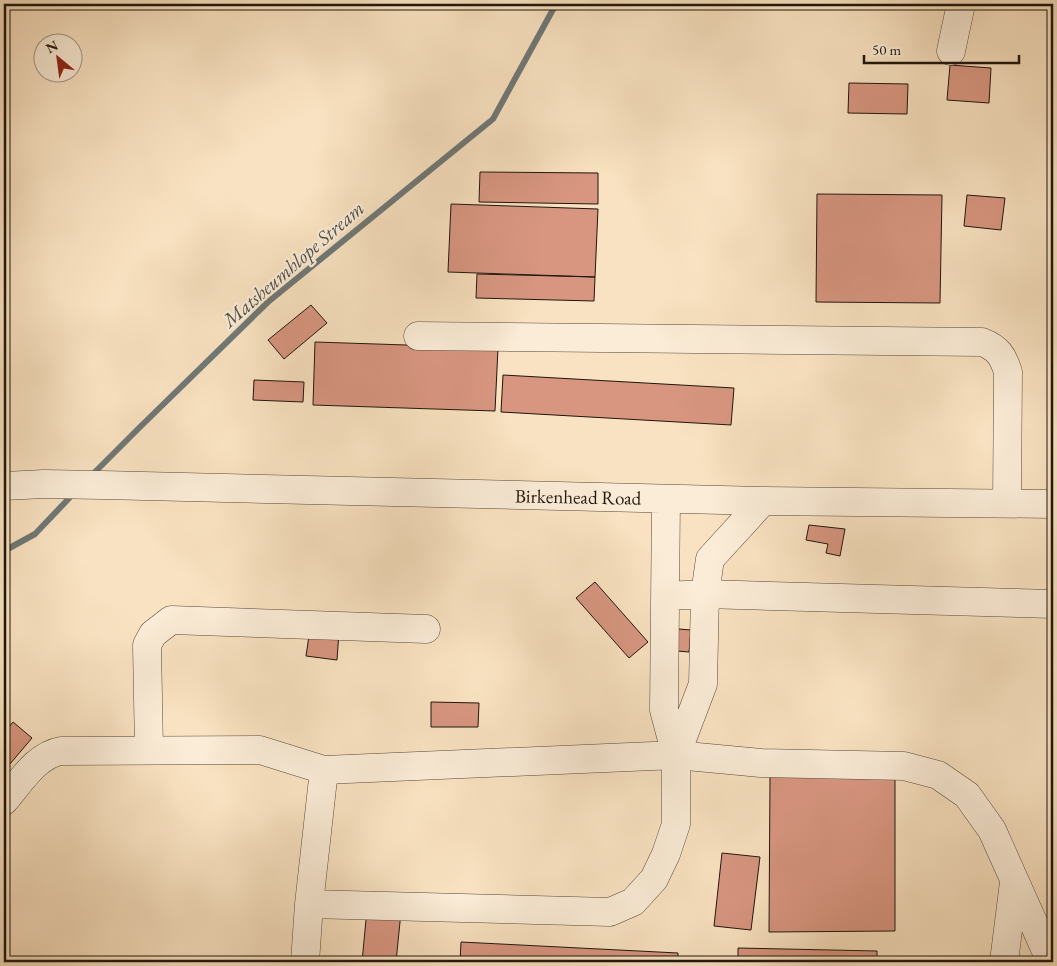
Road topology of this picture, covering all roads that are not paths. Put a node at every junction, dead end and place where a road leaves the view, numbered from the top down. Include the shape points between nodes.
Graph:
1 (961, 4) edge
2 (951, 51) dead end
3 (418, 336) dead end
4 (4, 486) edge
5 (666, 499) junction
6 (763, 501) junction
7 (1007, 503) junction
8 (1053, 504) edge
9 (705, 594) junction
10 (666, 596) junction
11 (1053, 604) edge
12 (426, 629) dead end
13 (149, 750) junction
14 (676, 756) junction
15 (324, 770) junction
16 (4, 801) edge
17 (1014, 882) junction
18 (310, 904) junction
19 (1000, 958) edge
20 (305, 962) edge
21 (1051, 962) edge

1 - 2 street
3 - 7 street via 982,342 1000,351 1008,372
4 - 5 street, Birkenhead Road via 102,485
5 - 6 street, Birkenhead Road
5 - 10 street
6 - 7 street, Birkenhead Road
6 - 9 street via 710,558
7 - 8 street, Birkenhead Road
9 - 10 street
9 - 11 street
9 - 14 street via 703,684
10 - 14 street via 664,710
12 - 13 street via 171,620 153,634 147,646
13 - 15 street via 260,750
13 - 16 street via 53,752 40,760
14 - 15 street
14 - 17 street via 761,763 904,766 938,775 966,795 992,830
14 - 18 street via 676,824 666,854 654,879 633,902 610,912
15 - 18 street
17 - 19 street
17 - 21 street
18 - 20 street

